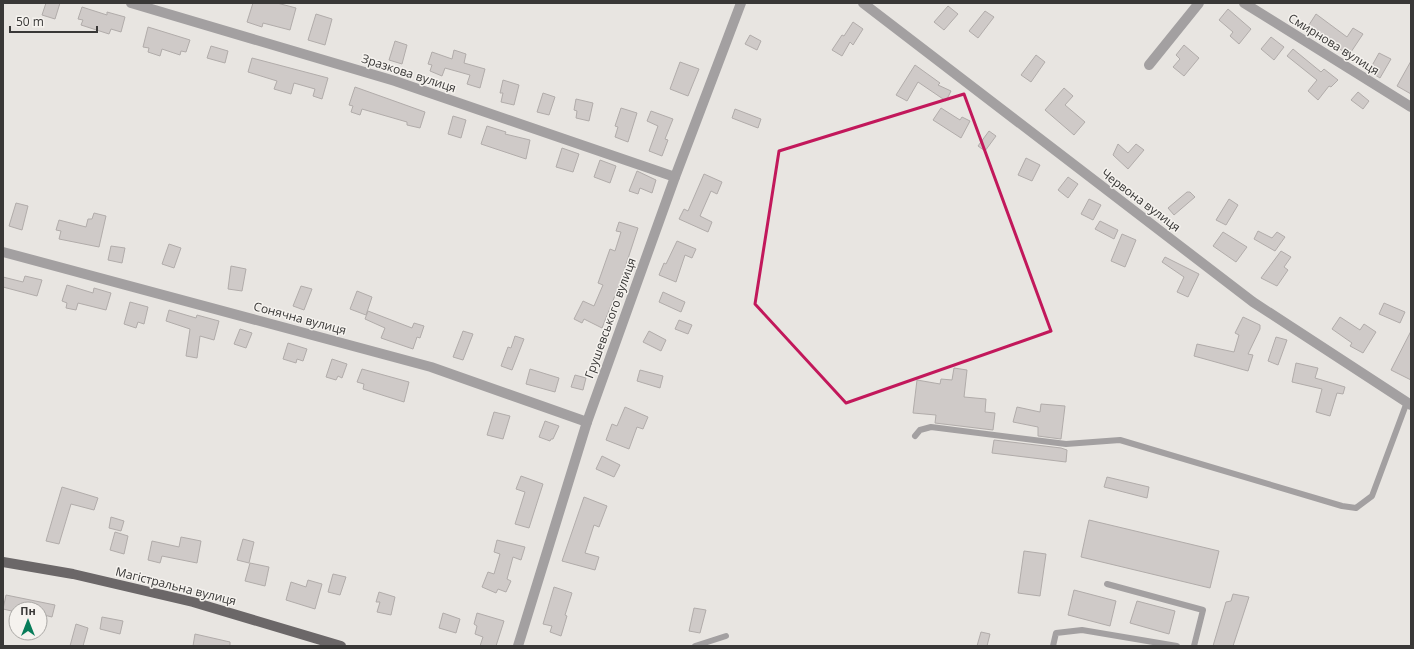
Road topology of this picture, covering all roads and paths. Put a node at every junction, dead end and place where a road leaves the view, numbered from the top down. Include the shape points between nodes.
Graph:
1 (131, 3) edge
2 (741, 3) edge
3 (863, 3) edge
4 (1199, 3) edge
5 (1244, 3) edge
6 (1148, 65) dead end
7 (1411, 107) edge
8 (675, 177) junction
9 (3, 252) edge
10 (1409, 404) edge
11 (587, 422) junction
12 (915, 436) dead end
13 (3, 562) edge
14 (1107, 584) dead end
15 (726, 636) dead end
16 (341, 646) edge
17 (518, 646) edge
18 (695, 646) edge
19 (1053, 646) edge
20 (1177, 646) edge
21 (1194, 646) edge

1 - 8 street, Зразкова вулиця via 396,81
2 - 8 street, Грушевського вулиця
3 - 10 street, Червона вулиця via 1253,302
4 - 6 street
5 - 7 street, Смирнова вулиця
8 - 11 street, Грушевського вулиця
9 - 11 street, Сонячна вулиця via 431,367
10 - 12 lane via 1372,496 1356,508 1120,440 1066,444 931,427 920,430
11 - 17 street, Грушевського вулиця
13 - 16 main road, Магістральна вулиця via 73,574 193,602
14 - 21 lane via 1203,610
15 - 18 lane
19 - 20 lane via 1056,632 1082,630

